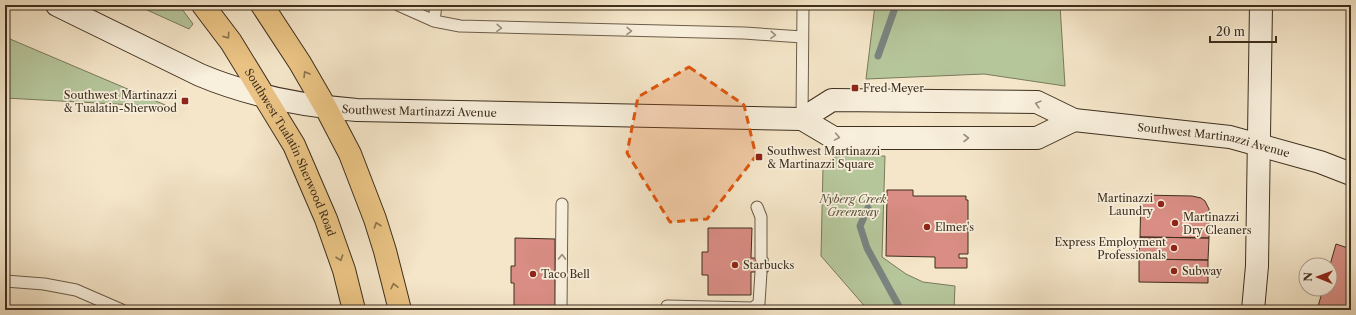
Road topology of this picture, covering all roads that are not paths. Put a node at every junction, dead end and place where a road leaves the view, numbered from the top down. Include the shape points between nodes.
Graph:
1 (57, 5) edge
2 (203, 5) edge
3 (262, 5) edge
4 (398, 5) edge
5 (436, 5) edge
6 (803, 5) edge
7 (1261, 5) edge
8 (434, 21) junction
9 (802, 37) junction
10 (265, 96) junction
11 (326, 108) junction
12 (802, 119) junction
13 (1074, 120) junction
14 (1259, 145) junction
15 (1351, 174) edge
16 (562, 204) dead end
17 (757, 207) dead end
18 (761, 258) dead end
19 (761, 272) dead end
20 (5, 281) edge
21 (667, 306) dead end
22 (122, 310) edge
23 (354, 310) edge
24 (400, 310) edge
25 (561, 310) edge
26 (1253, 310) edge

1 - 10 street, Southwest Martinazzi Avenue via 200,76
2 -> 10 highway, Southwest Tualatin Sherwood Road via 231,42
11 -> 3 highway
4 - 8 lane
5 - 8 lane
6 - 9 lane
7 - 14 street
8 -> 9 lane via 460,26 744,33
9 - 12 lane
10 - 11 street, Southwest Martinazzi Avenue
10 -> 23 highway, Southwest Tualatin Sherwood Road via 294,145 326,219 344,270
11 - 12 street, Southwest Martinazzi Avenue
24 -> 11 highway via 389,262 375,219 350,154
12 -> 13 street, Southwest Martinazzi Avenue via 834,138 1037,138
13 -> 12 street, Southwest Martinazzi Avenue via 1037,102 832,100
13 - 14 street, Southwest Martinazzi Avenue via 1230,137
14 - 15 street, Southwest Martinazzi Avenue via 1320,162
14 - 26 street via 1257,266
25 -> 16 lane
17 - 18 lane via 762,218
19 - 21 lane via 759,303 753,308
20 - 22 lane via 76,290

